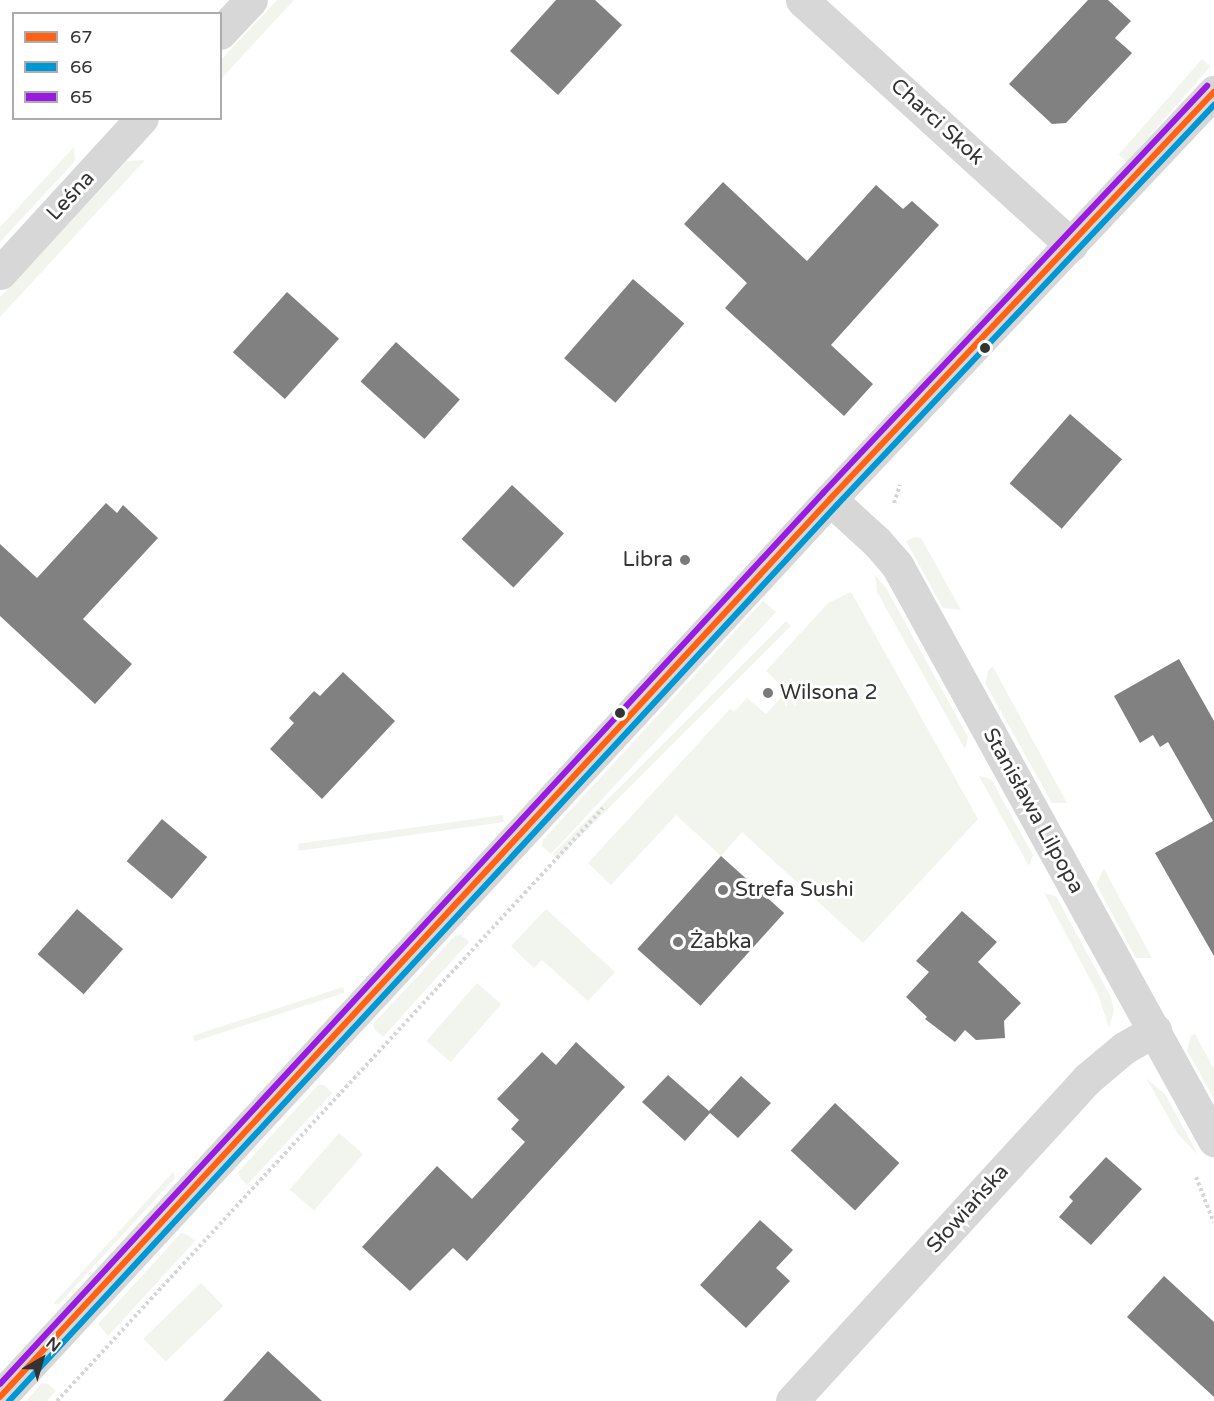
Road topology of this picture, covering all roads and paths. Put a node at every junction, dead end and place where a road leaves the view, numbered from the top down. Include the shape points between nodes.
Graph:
1 (251, 0) edge
2 (802, 0) edge
3 (222, 31) edge
4 (1214, 92) edge
5 (140, 120) edge
6 (1071, 245) junction
7 (0, 273) edge
8 (830, 499) junction
9 (605, 807) dead end
10 (1155, 1030) junction
11 (1214, 1140) edge
12 (0, 1397) edge
13 (57, 1401) edge
14 (792, 1401) edge

1 - 3 street
2 - 6 street, Charci Skok
4 - 6 street
5 - 7 street, Leśna
6 - 8 street
8 - 10 street, Stanisława Lilpopa via 873,537 897,565
8 - 12 street
9 - 13 path
10 - 11 street, Stanisława Lilpopa
10 - 14 street, Słowiańska via 1124,1048 1087,1079

